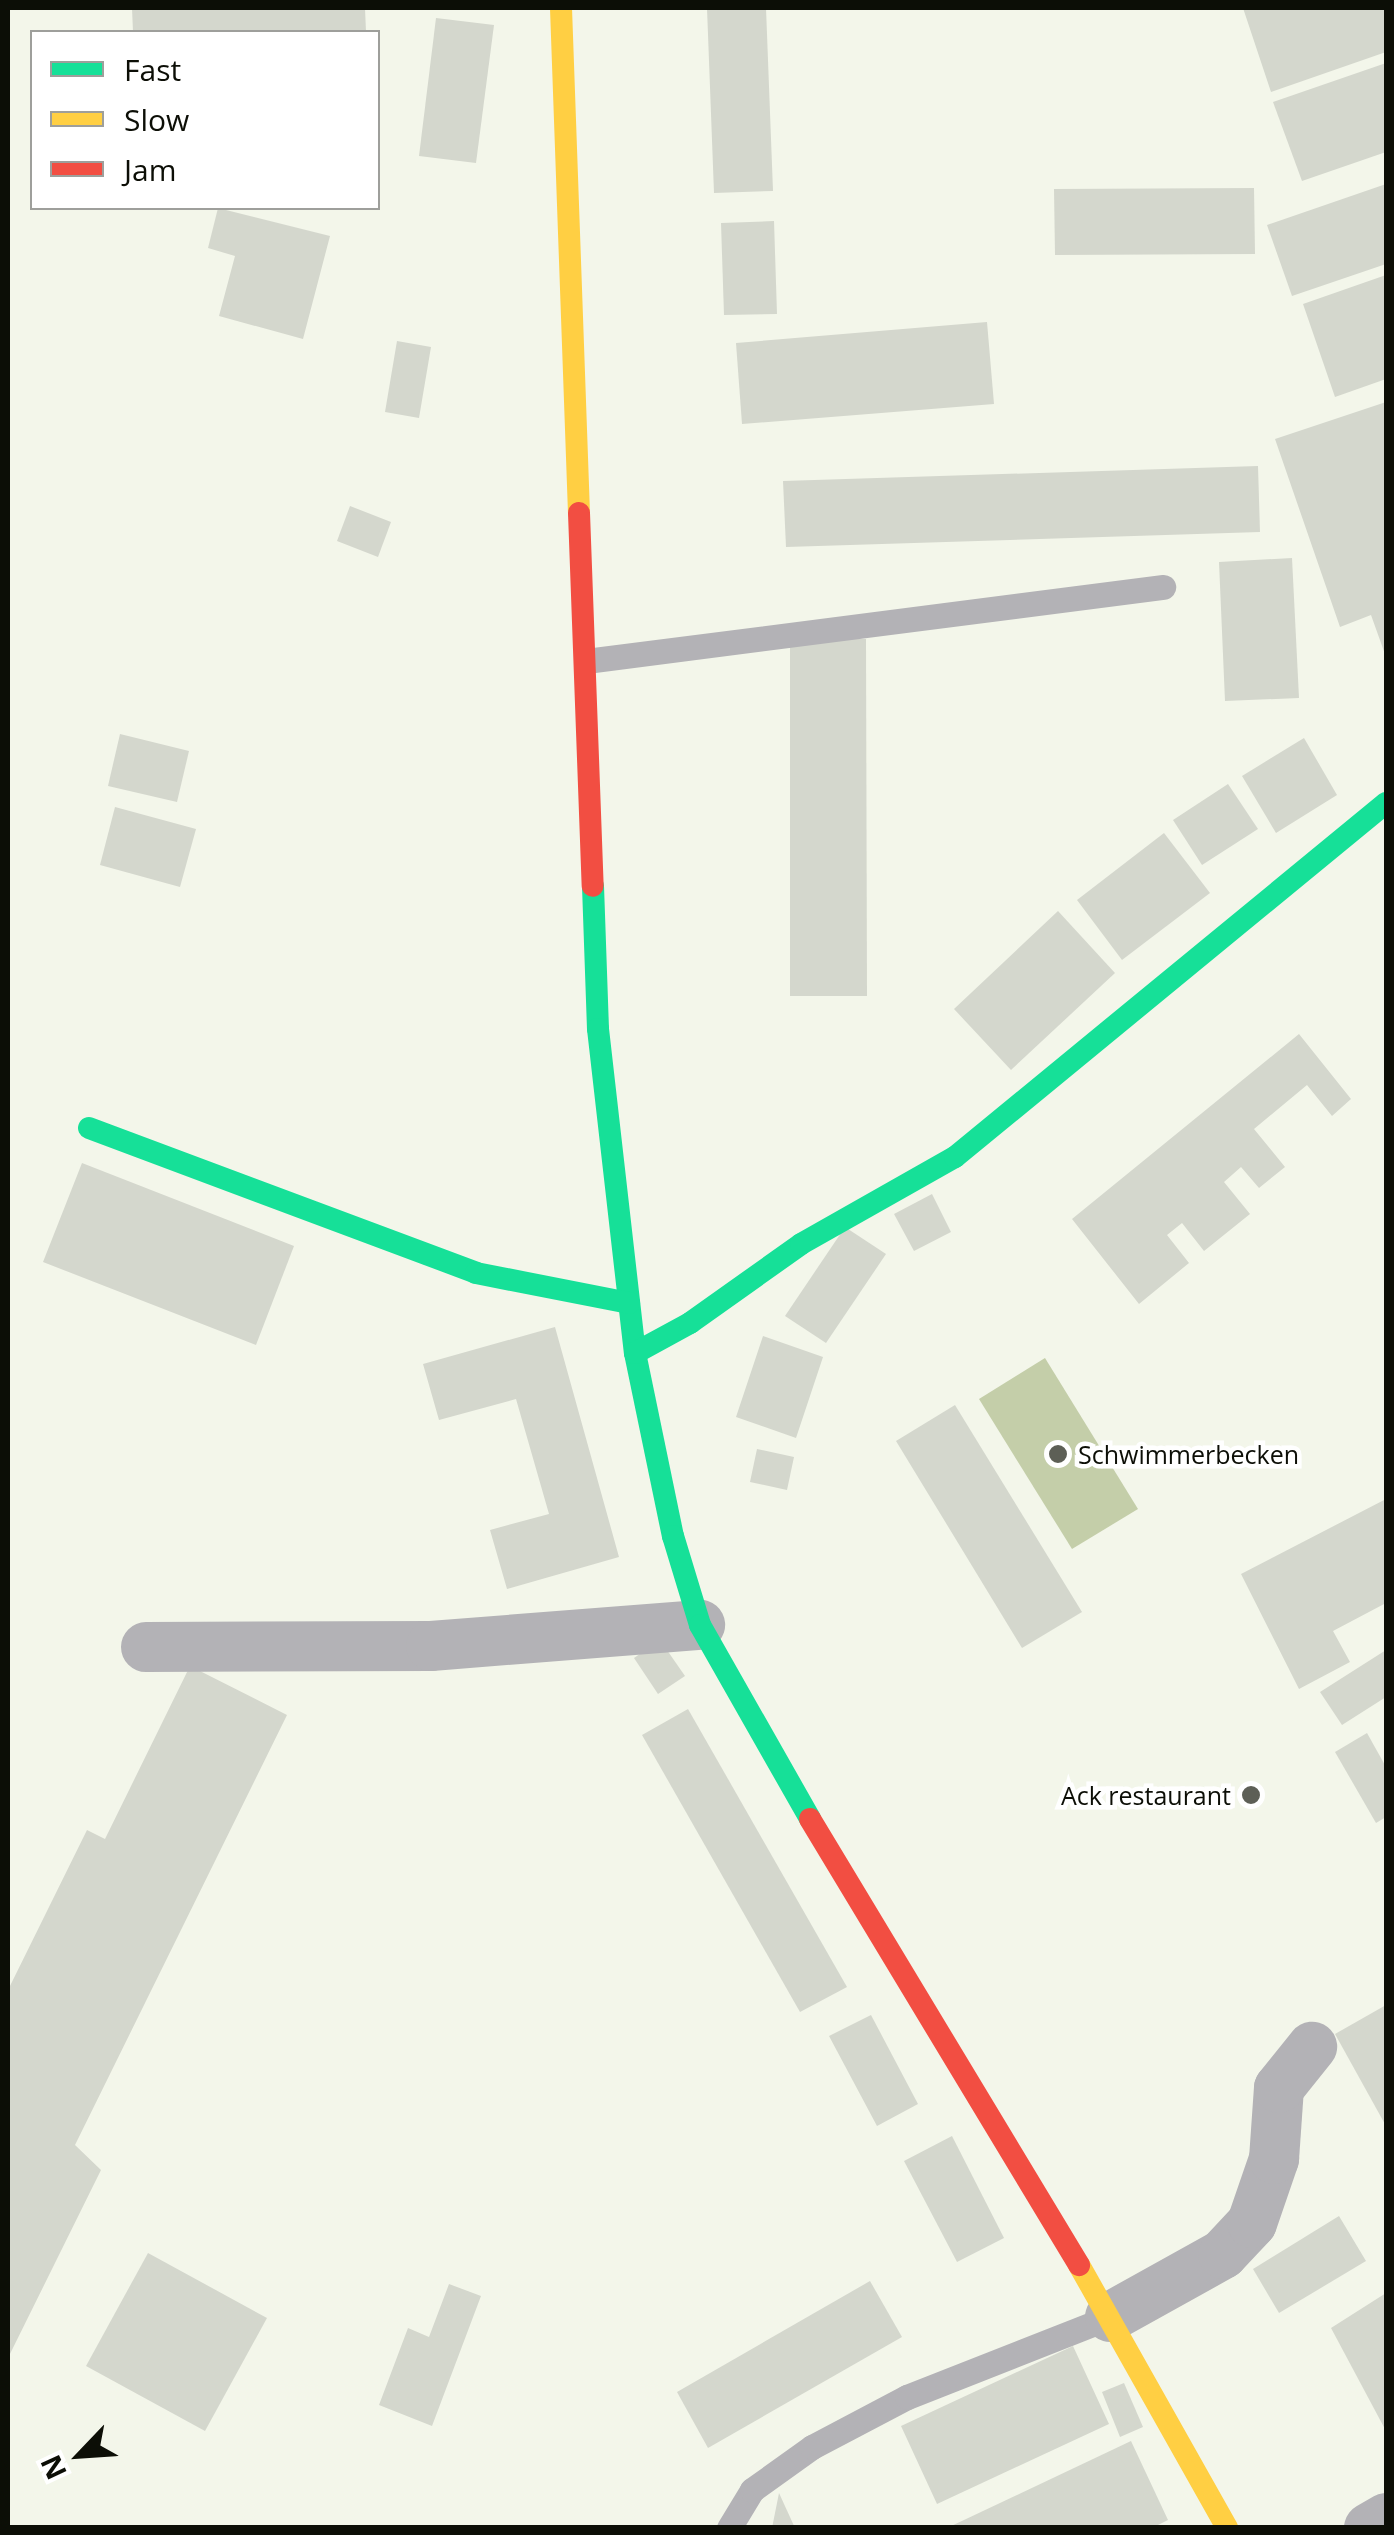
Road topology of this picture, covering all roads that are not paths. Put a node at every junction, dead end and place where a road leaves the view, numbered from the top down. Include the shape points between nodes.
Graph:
1 (561, 8) edge
2 (1163, 586) dead end
3 (586, 661) junction
4 (1386, 803) edge
5 (89, 1128) dead end
6 (628, 1303) junction
7 (635, 1353) junction
8 (700, 1625) junction
9 (146, 1647) dead end
10 (1312, 2047) dead end
11 (1110, 2317) junction
12 (1386, 2518) edge
13 (729, 2528) edge
14 (1227, 2528) edge
15 (1369, 2528) edge

1 - 3 street
2 - 3 lane
3 - 6 street via 598,1029
4 - 7 street via 955,1157 801,1244 690,1323
5 - 6 street via 476,1273
6 - 7 street
7 - 8 street via 655,1464
8 - 9 street via 430,1646
8 - 11 street via 869,1925
10 - 11 street via 1279,2088 1274,2159 1252,2223 1222,2254
11 - 13 lane via 907,2397 812,2447 752,2490
11 - 14 street
12 - 15 street

